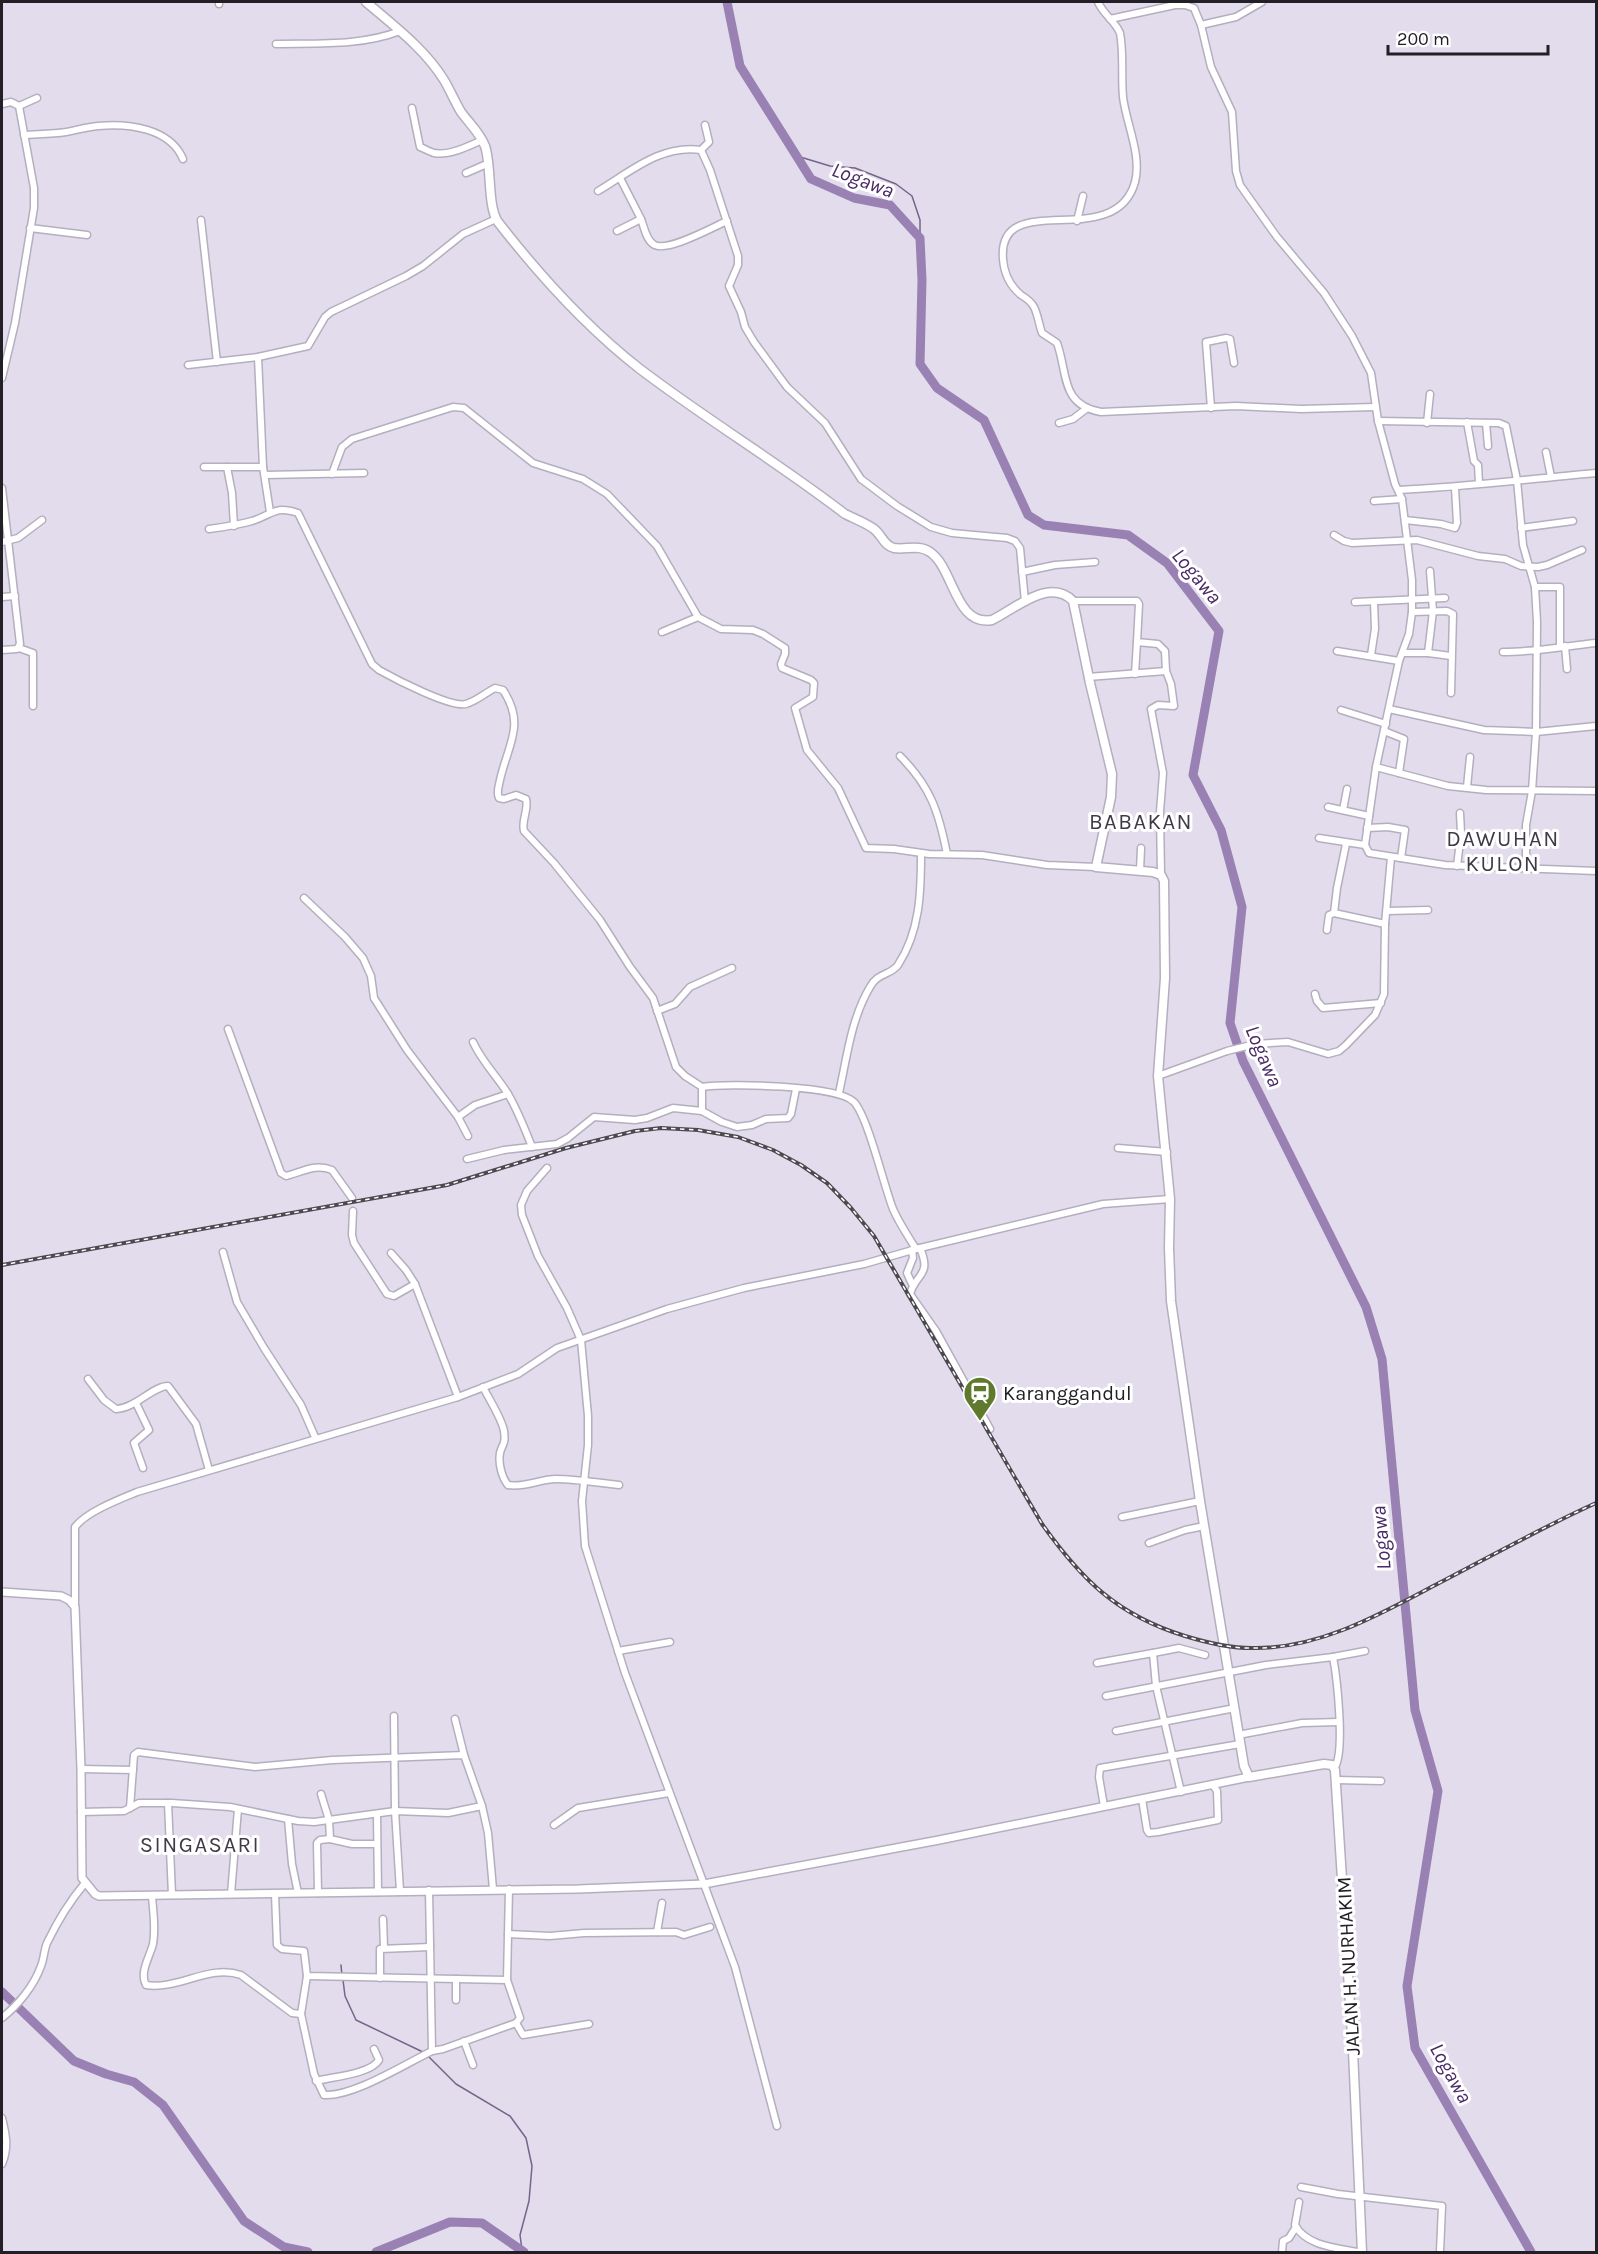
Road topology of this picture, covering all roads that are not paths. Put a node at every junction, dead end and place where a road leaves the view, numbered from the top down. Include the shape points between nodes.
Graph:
1 (366, 2) edge
2 (1098, 2) edge
3 (1262, 2) edge
4 (1192, 4) edge
5 (1110, 19) junction
6 (1201, 25) junction
7 (400, 31) junction
8 (276, 44) dead end
9 (37, 98) dead end
10 (2, 104) edge
11 (19, 106) junction
12 (412, 108) dead end
13 (705, 125) dead end
14 (24, 135) junction
15 (482, 140) junction
16 (701, 150) junction
17 (183, 159) dead end
18 (489, 163) junction
19 (466, 173) dead end
20 (620, 178) junction
21 (598, 190) dead end
22 (1083, 196) dead end
23 (496, 219) junction
24 (641, 219) junction
25 (201, 220) dead end
26 (1077, 220) junction
27 (727, 221) junction
28 (30, 228) junction
29 (617, 231) dead end
30 (87, 235) dead end
31 (258, 357) junction
32 (217, 362) junction
33 (1234, 363) dead end
34 (188, 365) dead end
35 (2, 378) edge
36 (1430, 394) dead end
37 (1375, 407) junction
38 (1211, 408) junction
39 (1086, 409) junction
40 (1378, 421) junction
41 (1467, 422) junction
42 (1059, 423) dead end
43 (1427, 423) junction
44 (1486, 423) junction
45 (1488, 446) dead end
46 (1546, 452) dead end
47 (204, 467) dead end
48 (227, 467) junction
49 (264, 471) junction
50 (364, 473) dead end
51 (1596, 473) edge
52 (332, 474) junction
53 (1551, 477) junction
54 (1517, 480) junction
55 (1479, 483) junction
56 (2, 488) edge
57 (1455, 488) junction
58 (1399, 490) junction
59 (1402, 499) junction
60 (1374, 501) dead end
61 (270, 512) junction
62 (42, 520) dead end
63 (1405, 520) junction
64 (1573, 521) dead end
65 (234, 526) junction
66 (1521, 528) junction
67 (210, 529) dead end
68 (1334, 535) dead end
69 (1408, 539) junction
70 (5, 542) edge
71 (1582, 550) dead end
72 (1095, 562) dead end
73 (1528, 567) junction
74 (1430, 571) dead end
75 (1022, 572) junction
76 (1535, 587) junction
77 (15, 596) junction
78 (2, 597) edge
79 (1444, 598) dead end
80 (1431, 599) junction
81 (1413, 600) junction
82 (1073, 601) junction
83 (1025, 602) junction
84 (1355, 602) dead end
85 (1374, 602) junction
86 (1433, 611) junction
87 (1412, 612) junction
88 (698, 617) junction
89 (662, 632) dead end
90 (1137, 642) junction
91 (1596, 643) edge
92 (1562, 646) junction
93 (19, 648) junction
94 (2, 650) edge
95 (1337, 651) dead end
96 (1537, 651) junction
97 (1503, 652) dead end
98 (1403, 653) junction
99 (1428, 653) junction
100 (1371, 655) junction
101 (1451, 656) junction
102 (1400, 661) junction
103 (1567, 669) dead end
104 (1166, 671) junction
105 (1136, 674) junction
106 (1088, 677) junction
107 (1451, 693) dead end
108 (33, 706) dead end
109 (1341, 710) dead end
110 (1389, 710) junction
111 (1596, 726) edge
112 (1385, 727) junction
113 (1536, 732) junction
114 (900, 756) dead end
115 (1470, 757) dead end
116 (1376, 767) junction
117 (1399, 773) junction
118 (1467, 787) junction
119 (1347, 789) dead end
120 (1532, 791) junction
121 (1596, 791) edge
122 (1328, 807) dead end
123 (1343, 810) junction
124 (1460, 813) dead end
125 (1369, 816) junction
126 (1367, 828) junction
127 (1319, 838) dead end
128 (1346, 844) junction
129 (1365, 845) junction
130 (1141, 848) dead end
131 (921, 854) junction
132 (947, 854) junction
133 (1391, 857) junction
134 (1401, 858) junction
135 (1457, 866) junction
136 (1096, 867) junction
137 (1526, 868) junction
138 (1140, 871) junction
139 (1596, 871) edge
140 (1161, 875) junction
141 (304, 898) dead end
142 (1428, 910) dead end
143 (1386, 911) junction
144 (1334, 913) junction
145 (1385, 924) junction
146 (1327, 930) dead end
147 (732, 968) dead end
148 (1315, 994) dead end
149 (1381, 1003) junction
150 (657, 1011) junction
151 (228, 1029) dead end
152 (473, 1042) dead end
153 (1158, 1076) junction
154 (702, 1087) junction
155 (796, 1089) junction
156 (839, 1093) junction
157 (508, 1094) junction
158 (702, 1111) junction
159 (458, 1117) junction
160 (468, 1136) dead end
161 (532, 1147) junction
162 (1118, 1148) dead end
163 (1167, 1152) junction
164 (467, 1159) dead end
165 (547, 1168) dead end
166 (351, 1198) dead end
167 (1170, 1199) junction
168 (353, 1211) dead end
169 (916, 1249) junction
170 (223, 1252) dead end
171 (391, 1253) dead end
172 (415, 1284) junction
173 (913, 1286) junction
174 (581, 1340) junction
175 (88, 1379) dead end
176 (483, 1388) junction
177 (458, 1397) junction
178 (136, 1403) junction
179 (990, 1429) dead end
180 (315, 1437) junction
181 (143, 1468) dead end
182 (209, 1470) junction
183 (584, 1481) junction
184 (619, 1485) dead end
185 (1200, 1501) junction
186 (1122, 1517) dead end
187 (1204, 1526) junction
188 (1149, 1543) dead end
189 (2, 1592) edge
190 (75, 1606) junction
191 (670, 1642) dead end
192 (618, 1651) junction
193 (1365, 1651) dead end
194 (1153, 1653) junction
195 (1205, 1655) dead end
196 (1333, 1657) junction
197 (1097, 1663) dead end
198 (1229, 1672) junction
199 (1156, 1686) junction
200 (1106, 1696) dead end
201 (1235, 1708) junction
202 (394, 1716) dead end
203 (455, 1719) dead end
204 (1164, 1722) junction
205 (1339, 1722) junction
206 (1116, 1731) dead end
207 (1239, 1740) junction
208 (464, 1755) junction
209 (1171, 1756) junction
210 (394, 1758) junction
211 (1335, 1767) junction
212 (81, 1769) junction
213 (133, 1770) junction
214 (1249, 1777) junction
215 (1336, 1780) junction
216 (1381, 1781) dead end
217 (1213, 1785) junction
218 (1180, 1792) junction
219 (669, 1793) junction
220 (321, 1794) dead end
221 (1142, 1799) junction
222 (168, 1803) junction
223 (482, 1806) junction
224 (1104, 1806) junction
225 (130, 1808) junction
226 (238, 1809) junction
227 (395, 1811) junction
228 (81, 1812) junction
229 (377, 1814) junction
230 (288, 1819) junction
231 (329, 1820) junction
232 (554, 1825) dead end
233 (330, 1839) junction
234 (376, 1844) junction
235 (85, 1883) junction
236 (704, 1884) junction
237 (493, 1889) junction
238 (509, 1889) junction
239 (429, 1890) junction
240 (400, 1891) junction
241 (378, 1892) junction
242 (298, 1893) junction
243 (318, 1893) junction
244 (231, 1894) junction
245 (275, 1894) junction
246 (172, 1895) junction
247 (152, 1896) junction
248 (662, 1903) dead end
249 (383, 1919) dead end
250 (710, 1927) dead end
251 (657, 1932) junction
252 (508, 1934) junction
253 (430, 1947) junction
254 (384, 1948) junction
255 (307, 1976) junction
256 (380, 1978) junction
257 (430, 1979) junction
258 (456, 1979) junction
259 (507, 1980) junction
260 (456, 2000) dead end
261 (301, 2014) junction
262 (4, 2017) edge
263 (516, 2023) junction
264 (589, 2024) dead end
265 (464, 2041) junction
266 (374, 2049) dead end
267 (427, 2054) junction
268 (473, 2065) dead end
269 (316, 2081) junction
270 (2, 2118) edge
271 (777, 2126) dead end
272 (2, 2164) edge
273 (1301, 2187) dead end
274 (1360, 2196) junction
275 (1299, 2202) dead end
276 (1296, 2227) junction
277 (1282, 2253) edge
278 (1360, 2253) edge
279 (1440, 2253) edge

1 - 7 main road
2 - 5 street
3 - 6 street via 1236,17
4 - 5 street
4 - 6 street
5 - 26 street via 1118,27 1121,39 1123,94 1135,182 1118,208 1104,216
6 - 37 street via 1211,67 1233,112 1240,185 1345,322 1371,373
7 - 8 street via 377,39
7 - 15 main road via 429,60
9 - 11 street
10 - 11 street via 11,102
11 - 14 street
12 - 15 street via 420,147 440,153
13 - 16 street via 710,138
14 - 17 street via 121,125 164,136
14 - 28 street via 34,188
15 - 18 main road
16 - 20 street via 678,149 661,154
16 - 27 street
18 - 19 street
18 - 23 main road
20 - 21 street
20 - 24 street
22 - 26 street
23 - 31 street via 447,244 406,276 331,312 308,346
23 - 83 main road via 547,282 640,369 845,514 873,528 887,546 931,552 972,617 992,620
24 - 27 street via 649,239 660,247 672,246
24 - 29 street
25 - 32 street
26 - 39 street via 1034,221 1017,228 1005,242 1002,257 1008,280 1034,307 1042,333 1057,343 1067,386
27 - 75 street via 738,261 729,286 748,333 787,387 831,431 861,479 931,527 1012,540 1020,548
28 - 30 street
28 - 35 street
31 - 32 street
31 - 49 street
32 - 34 street
33 - 38 street via 1230,339 1206,342
36 - 43 street
37 - 38 street
37 - 40 street
38 - 39 street via 1113,413
39 - 42 street
40 - 43 street
40 - 58 street
41 - 43 street
41 - 44 street
41 - 55 street
44 - 45 street
44 - 54 street via 1506,426
46 - 53 street
47 - 48 street
48 - 49 street
48 - 65 street
49 - 52 street
49 - 61 street
50 - 52 street
51 - 53 street
52 - 88 street via 342,447 352,439 453,407 464,408 533,463 573,475 607,494 657,546
53 - 54 street
54 - 55 street
54 - 66 street
55 - 57 street
56 - 70 street
57 - 58 street
57 - 63 street via 1455,528
58 - 59 street
59 - 60 street
59 - 63 street
61 - 65 street
61 - 150 street via 300,515 372,664 379,670 459,705 495,688 503,690 514,709 514,738 497,794 499,798 516,795 526,800 524,831 600,920
62 - 70 street
63 - 69 street
64 - 66 street
65 - 67 street
66 - 73 street
68 - 69 street via 1352,543
69 - 73 street
69 - 81 street
70 - 77 street
71 - 73 street via 1547,565
72 - 75 street
73 - 76 street
74 - 80 street
75 - 83 street
76 - 92 street via 1560,587
76 - 96 street
77 - 78 street
77 - 93 street
79 - 80 street
80 - 81 street
80 - 86 street
81 - 85 street
81 - 87 street
82 - 83 main road via 1064,594 1051,592
82 - 90 street via 1137,601
82 - 106 main road
84 - 85 street
85 - 100 street
86 - 87 street
86 - 99 street
86 - 101 street via 1453,615
87 - 98 street
88 - 89 street
88 - 131 street via 721,628 753,630 785,648 782,668 814,683 813,697 795,708 807,750 834,781 864,846
90 - 104 street via 1161,646
90 - 105 street
91 - 92 street
92 - 96 street
92 - 103 street
93 - 94 street
93 - 108 street via 33,653
95 - 100 street
96 - 97 street
96 - 113 street
98 - 99 street
98 - 102 street
99 - 101 street
100 - 102 street
101 - 107 street
102 - 110 street
104 - 105 street
104 - 140 street via 1174,706 1158,705 1151,709 1163,773
105 - 106 street
106 - 136 main road via 1112,783
109 - 112 street
110 - 112 street
110 - 113 street via 1484,730
111 - 113 street
112 - 116 street
112 - 117 street via 1404,739
113 - 120 street
114 - 132 street via 934,801
115 - 118 street
116 - 117 street
116 - 125 street
117 - 118 street via 1437,784
118 - 120 street
119 - 123 street
120 - 121 street
120 - 137 street via 1526,825
122 - 123 street
123 - 125 street
124 - 135 street
125 - 126 street
126 - 129 street
126 - 134 street via 1405,830
127 - 128 street
128 - 129 street
128 - 144 street
129 - 133 street via 1369,853
130 - 138 street
131 - 132 street
131 - 156 street via 921,891 910,941 896,968 876,978 869,988 854,1024
132 - 136 street
133 - 134 street
133 - 143 street
134 - 135 street
135 - 137 street
136 - 138 main road
137 - 139 street
138 - 140 main road
140 - 153 main road via 1165,978
141 - 159 street via 363,958 374,998 407,1050
142 - 143 street
143 - 145 street
144 - 145 street
144 - 146 street via 1329,915
145 - 149 street
147 - 150 street via 690,987 675,1004
148 - 149 street via 1323,1008
149 - 153 street via 1371,1019 1333,1053 1288,1042 1255,1044
150 - 154 street via 676,1067
151 - 166 street via 280,1173 285,1176 328,1168
152 - 157 street
153 - 163 main road
154 - 155 street via 729,1084
154 - 158 street
155 - 156 street
155 - 158 street via 788,1118 737,1127
156 - 169 street via 858,1107 895,1212
157 - 159 street via 475,1105
157 - 161 street
158 - 161 street via 673,1108 635,1120 594,1117 563,1142
159 - 160 street
161 - 164 street
162 - 163 street
163 - 167 main road
165 - 174 street via 526,1191 522,1215 538,1256
167 - 169 street via 1103,1204
167 - 185 main road via 1171,1301
168 - 172 street via 354,1243 387,1294 394,1296
169 - 173 street via 907,1273
169 - 173 street via 923,1256 924,1270
169 - 174 street via 864,1264 744,1288
170 - 180 street via 237,1302 301,1405
171 - 172 street
172 - 177 street
173 - 179 street via 910,1294 936,1331
174 - 176 street
174 - 183 street via 588,1416
175 - 178 street via 113,1408
176 - 177 street
176 - 183 street via 504,1429 500,1461 506,1483 511,1486 548,1479
177 - 180 street
178 - 181 street via 149,1430 134,1443
178 - 182 street via 168,1386 196,1424
180 - 182 street
182 - 190 street via 120,1499 77,1524
183 - 184 street
183 - 192 street via 585,1546
185 - 186 street
185 - 187 main road
187 - 188 street
187 - 198 main road
189 - 190 street via 57,1595
190 - 212 street
191 - 192 street
192 - 219 street
193 - 196 street
194 - 195 street via 1179,1648
194 - 197 street
194 - 199 street
196 - 198 street
196 - 205 street
198 - 199 street
198 - 201 main road
199 - 200 street
199 - 204 street
201 - 204 street
201 - 207 main road
202 - 210 street
203 - 208 street
204 - 206 street
204 - 209 street
205 - 207 street via 1302,1723
205 - 211 street via 1339,1757
207 - 209 street
207 - 214 main road
208 - 210 street
208 - 223 street
209 - 218 street
209 - 224 street via 1099,1769
210 - 213 street via 255,1767 138,1752 134,1755
210 - 227 street
211 - 214 main road via 1324,1764
211 - 215 main road, JALAN H. NURHAKIM
212 - 213 street
212 - 228 street
213 - 225 street
214 - 217 street
215 - 216 street
215 - 274 main road, JALAN H. NURHAKIM
217 - 218 street
217 - 221 street via 1217,1791 1218,1820 1158,1832 1147,1830
218 - 221 street
219 - 232 street via 578,1808
219 - 236 street
220 - 231 street
221 - 224 street
222 - 225 street via 139,1803
222 - 226 street
222 - 246 street
223 - 227 street via 448,1812
223 - 237 street
224 - 236 street
225 - 228 street
226 - 230 street
226 - 244 street
227 - 229 street
227 - 240 street
228 - 235 street
229 - 231 street
229 - 234 street
230 - 231 street
230 - 242 street
231 - 233 street
233 - 234 street
233 - 243 street via 317,1842
234 - 241 street
235 - 247 street via 99,1896
235 - 262 street via 45,1947 39,1973
236 - 238 street
236 - 271 street via 735,1967
237 - 238 street
237 - 239 street
238 - 252 street
239 - 240 street
239 - 253 street
240 - 241 street
241 - 243 street
242 - 243 street
242 - 245 street
244 - 245 street
244 - 246 street
245 - 255 street via 276,1945 304,1951
246 - 247 street
247 - 261 street via 153,1943 143,1980 147,1985 163,1986 217,1973 235,1973 292,2013
248 - 251 street
249 - 254 street
250 - 251 street via 684,1935
251 - 252 street
252 - 259 street
253 - 254 street
253 - 257 street
254 - 256 street via 379,1950
255 - 256 street
255 - 261 street
256 - 257 street
257 - 258 street
257 - 267 street
258 - 259 street
258 - 260 street
259 - 263 street via 520,2018
261 - 269 street
263 - 264 street via 523,2035
263 - 265 street
265 - 267 street
265 - 268 street
266 - 269 street via 379,2060 375,2066
267 - 269 street via 336,2095 324,2095
270 - 272 street via 6,2146
273 - 274 street
274 - 278 main road, JALAN H. NURHAKIM
274 - 279 street via 1442,2206
275 - 276 street
276 - 277 street via 1283,2241
276 - 278 street via 1314,2242

